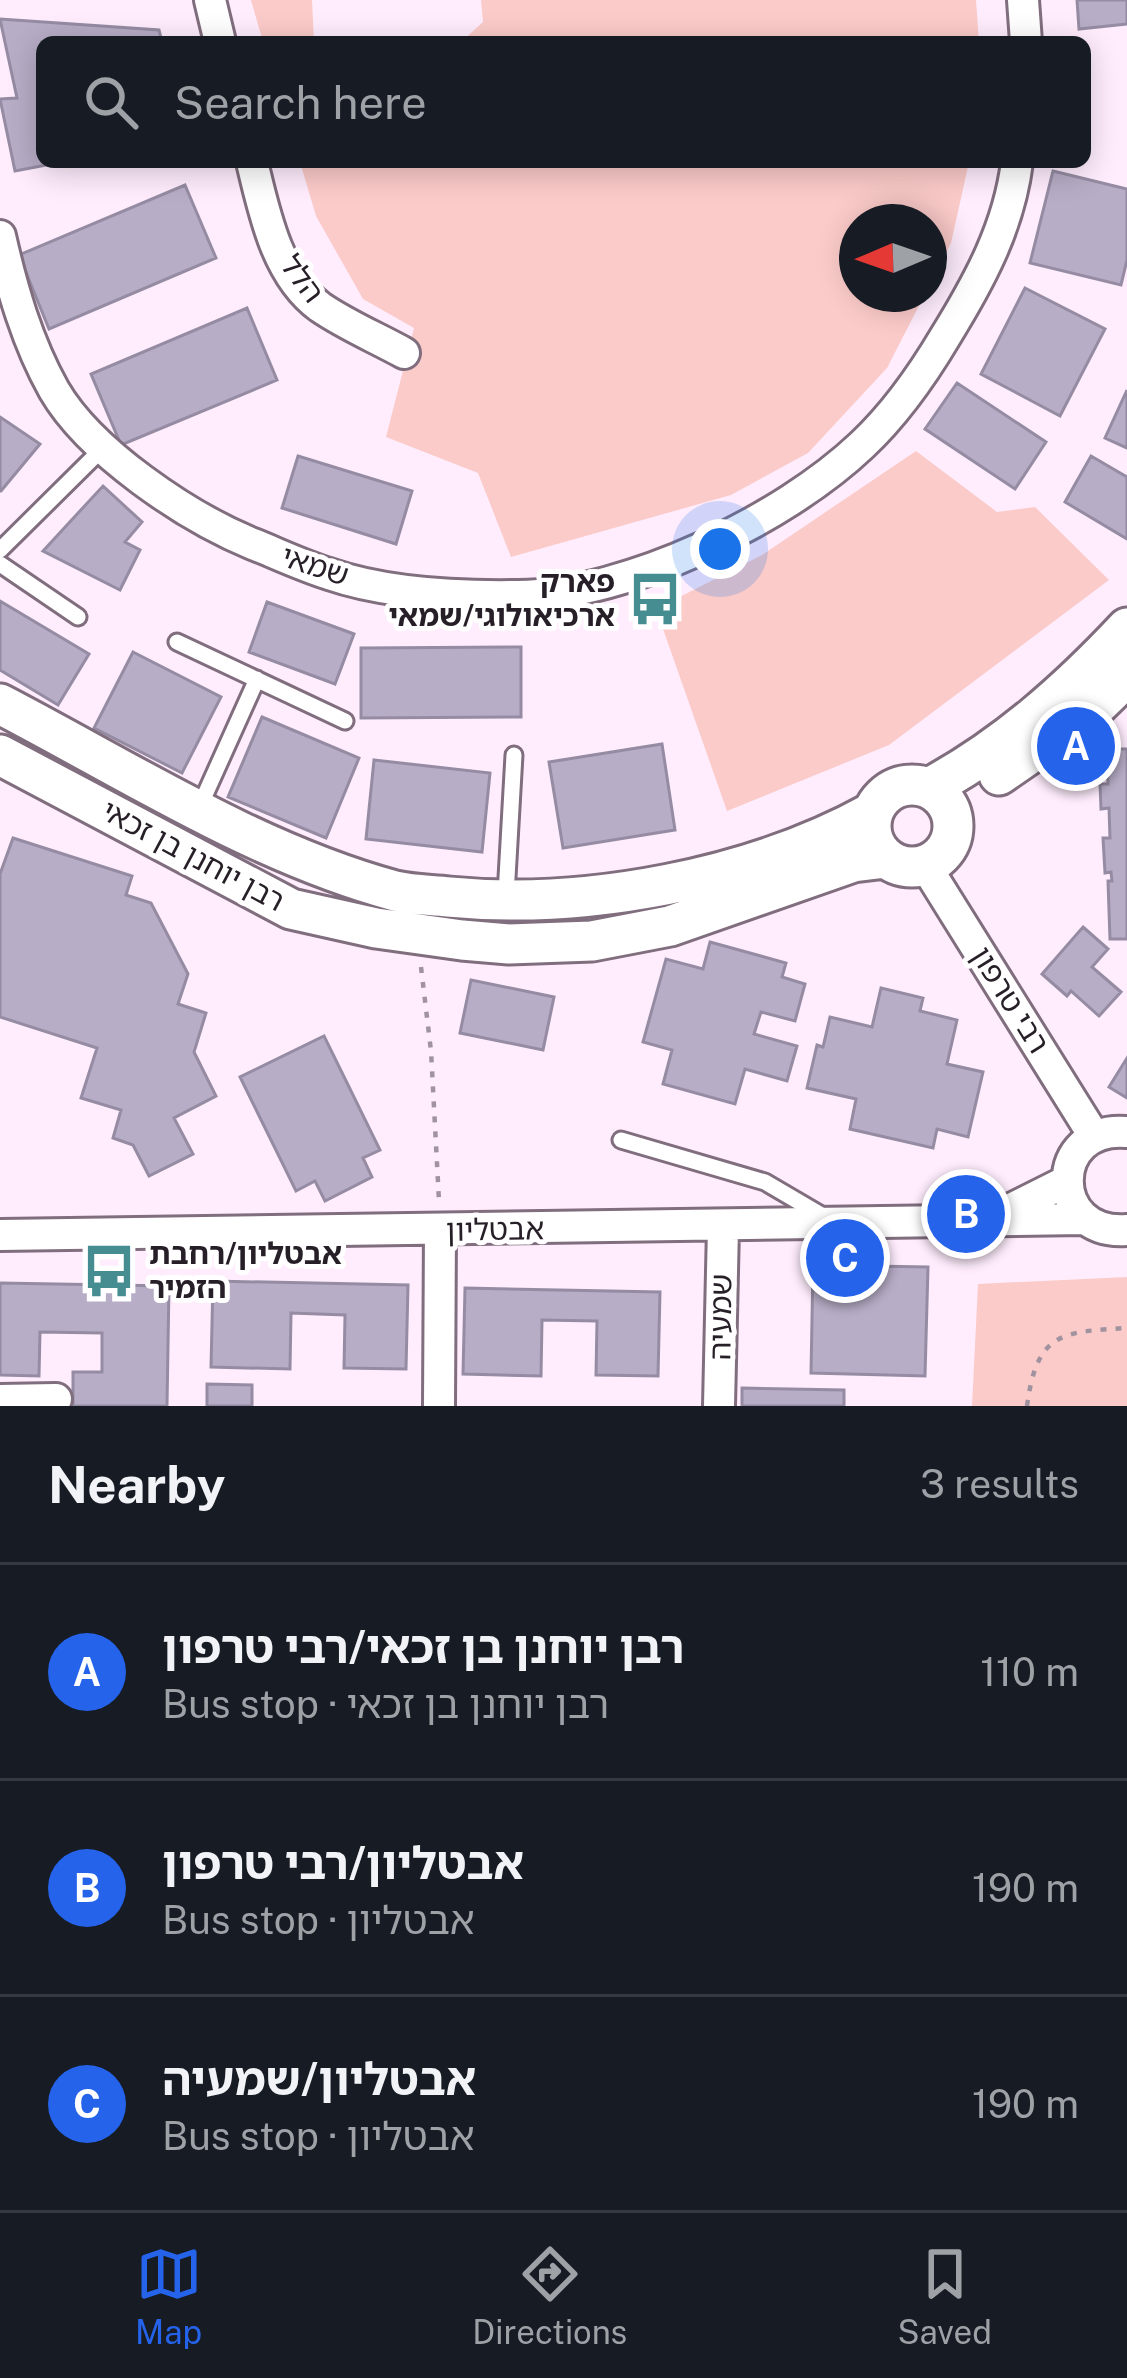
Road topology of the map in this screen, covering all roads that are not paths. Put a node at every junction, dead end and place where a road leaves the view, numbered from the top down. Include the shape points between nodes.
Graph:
1 (209, 0) edge
2 (1023, 0) edge
3 (218, 36) edge
4 (1026, 36) edge
5 (253, 168) edge
6 (1016, 168) edge
7 (0, 236) edge
8 (404, 353) dead end
9 (103, 448) junction
10 (0, 550) edge
11 (0, 564) edge
12 (78, 617) dead end
13 (1127, 628) edge
14 (177, 642) dead end
15 (1127, 676) edge
16 (257, 680) junction
17 (0, 704) edge
18 (345, 721) dead end
19 (0, 755) edge
20 (514, 755) dead end
21 (939, 799) junction
22 (199, 808) junction
23 (873, 812) junction
24 (906, 862) junction
25 (506, 901) junction
26 (1127, 1132) edge
27 (1094, 1136) junction
28 (621, 1140) dead end
29 (1067, 1180) junction
30 (1084, 1219) junction
31 (990, 1220) junction
32 (836, 1224) junction
33 (723, 1227) junction
34 (440, 1230) junction
35 (1127, 1230) edge
36 (0, 1235) edge
37 (0, 1400) edge
38 (56, 1400) dead end
39 (439, 1406) edge
40 (719, 1406) edge

1 - 3 street
2 - 4 street
5 - 8 street, הלל via 292,276 318,305
6 - 9 street, שמאי via 982,277 928,365 864,444 798,498 624,579 523,597 422,593 332,576 220,531
7 - 9 street, שמאי via 15,302 55,392
9 - 10 lane
11 - 12 lane
13 - 21 street
14 - 16 lane
15 - 21 street via 1090,712
16 - 18 lane
16 - 22 lane
17 - 22 street, רבן יוחנן בן זכאי
19 - 24 street, רבן יוחנן בן זכאי via 291,909 417,934 509,944 592,940 670,926 853,862
20 - 25 lane
21 - 23 street via 916,784 890,791
21 - 24 street via 952,836 946,849
22 - 25 street, רבן יוחנן בן זכאי via 255,839 398,892
23 - 24 street via 873,838
23 - 25 street, רבן יוחנן בן זכאי via 728,869 577,898
24 - 27 street, רבי טרפון
26 - 27 street
27 - 29 street via 1074,1154
28 - 32 lane via 765,1182
29 - 30 street
29 - 31 street, אבטליון
30 - 31 street, אבטליון
30 - 35 street, אבטליון
31 - 32 street, אבטליון
32 - 33 street, אבטליון
33 - 34 street, אבטליון
33 - 40 street, שמעיה
34 - 36 street, אבטליון
34 - 39 street
37 - 38 street

